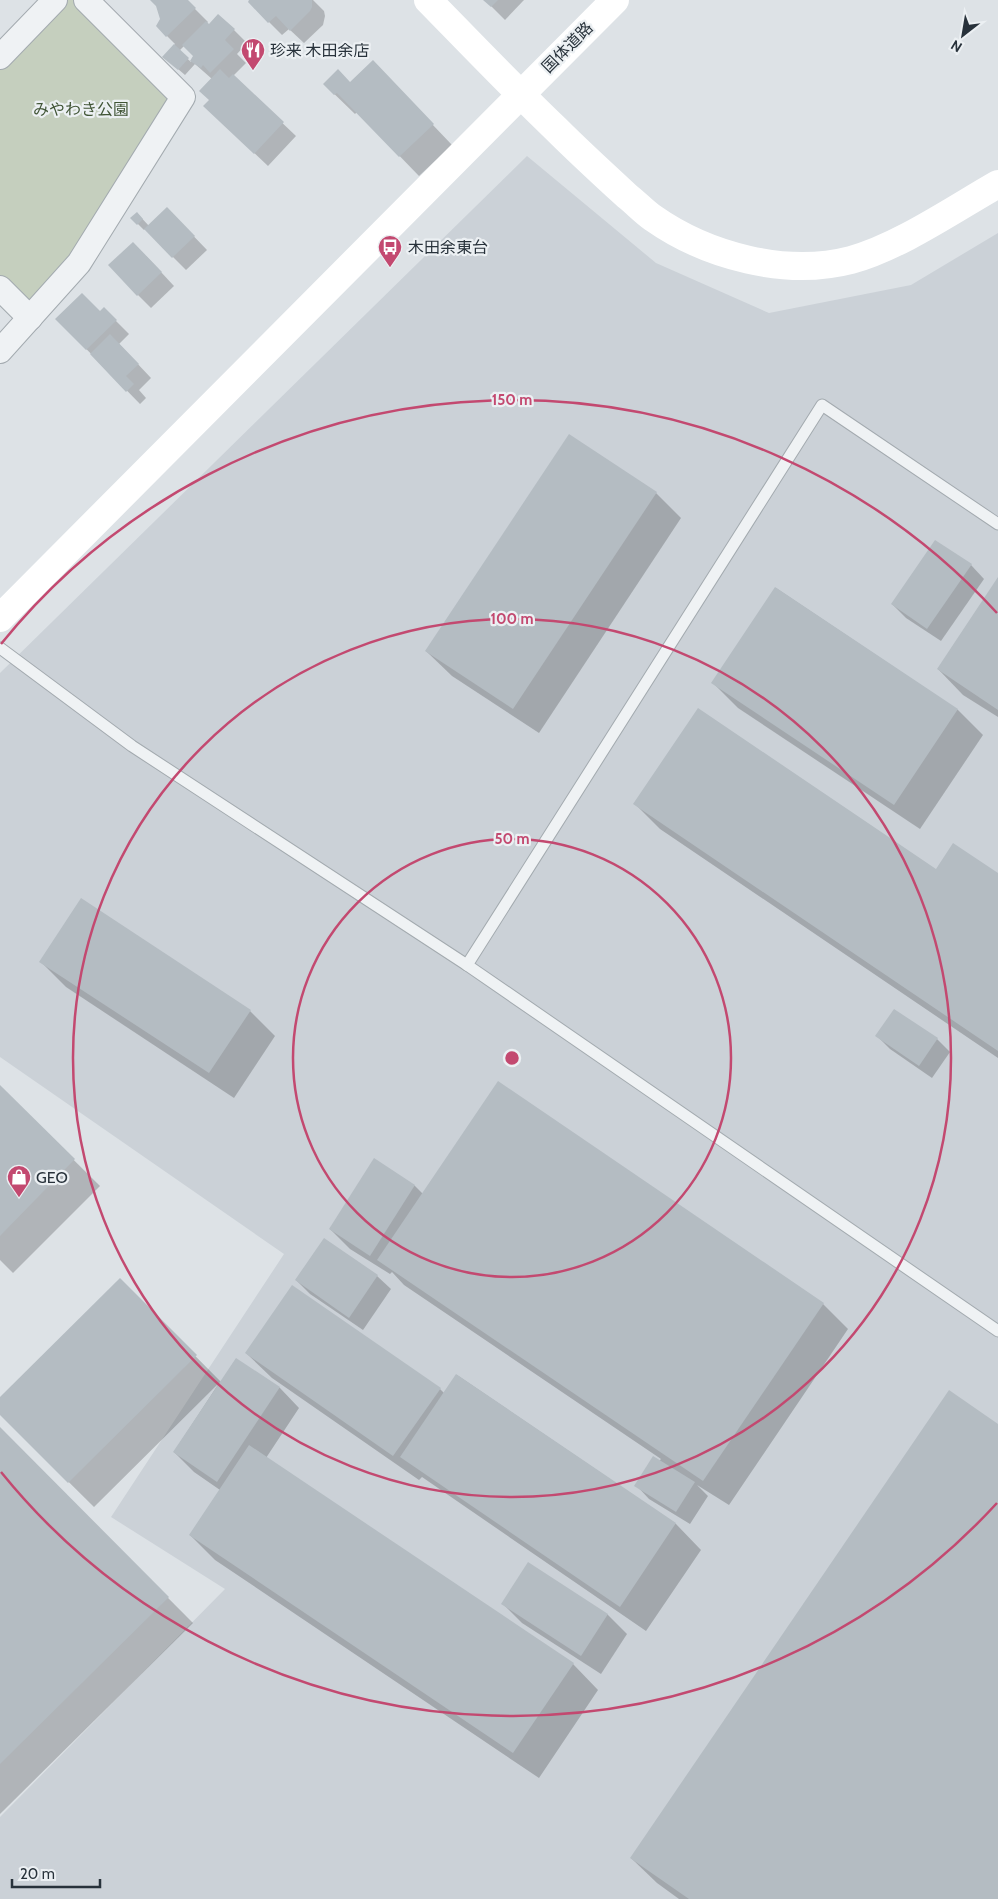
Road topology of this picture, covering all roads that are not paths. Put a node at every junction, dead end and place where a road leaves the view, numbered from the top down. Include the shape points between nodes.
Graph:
1 (56, 0) edge
2 (86, 0) edge
3 (428, 0) edge
4 (614, 0) edge
5 (0, 56) edge
6 (520, 94) junction
7 (998, 184) edge
8 (0, 288) edge
9 (30, 318) junction
10 (0, 351) edge
11 (998, 524) edge
12 (0, 618) edge
13 (0, 648) edge
14 (467, 965) junction
15 (998, 1331) edge

1 - 5 street
2 - 9 street via 183,97 79,263
3 - 6 street
4 - 6 street, 国体道路
6 - 7 street via 653,218 704,247 752,262 808,266 850,260 919,230
6 - 12 street, 国体道路
8 - 9 street
9 - 10 street
11 - 14 lane via 822,405
13 - 14 lane via 132,746
14 - 15 lane

